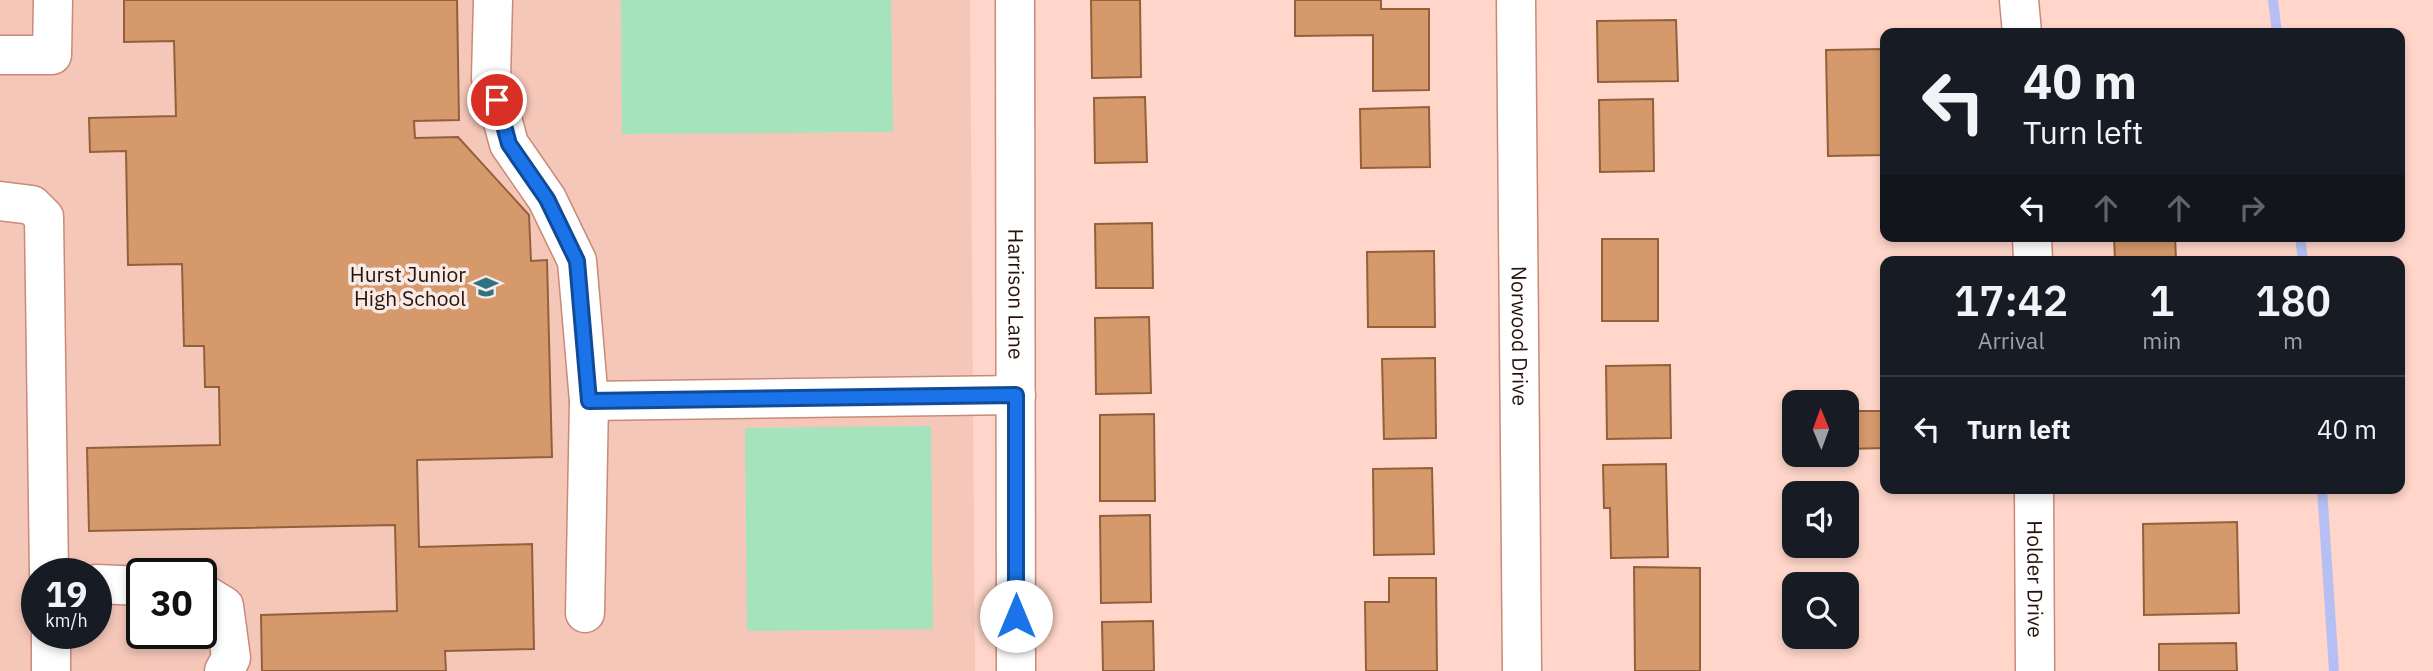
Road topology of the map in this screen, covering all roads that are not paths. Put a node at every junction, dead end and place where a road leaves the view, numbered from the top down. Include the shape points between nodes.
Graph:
1 (54, 0) edge
2 (493, 0) edge
3 (1015, 0) edge
4 (1516, 0) edge
5 (2019, 0) edge
6 (2022, 28) edge
7 (0, 55) edge
8 (0, 201) edge
9 (1016, 395) junction
10 (589, 401) junction
11 (2034, 494) edge
12 (50, 558) edge
13 (217, 602) edge
14 (585, 613) dead end
15 (51, 649) edge
16 (51, 671) edge
17 (224, 671) edge
18 (1016, 671) edge
19 (1522, 671) edge
20 (2035, 671) edge

1 - 7 street via 52,55
2 - 10 street via 491,78 509,144 547,199 577,261
3 - 9 street, Harrison Lane
4 - 19 street, Norwood Drive
5 - 6 street
8 - 12 street via 32,205 44,217
9 - 10 street
9 - 18 street, Harrison Lane
10 - 14 street
11 - 20 street, Holder Drive
13 - 17 street via 224,606 231,658
15 - 16 street

